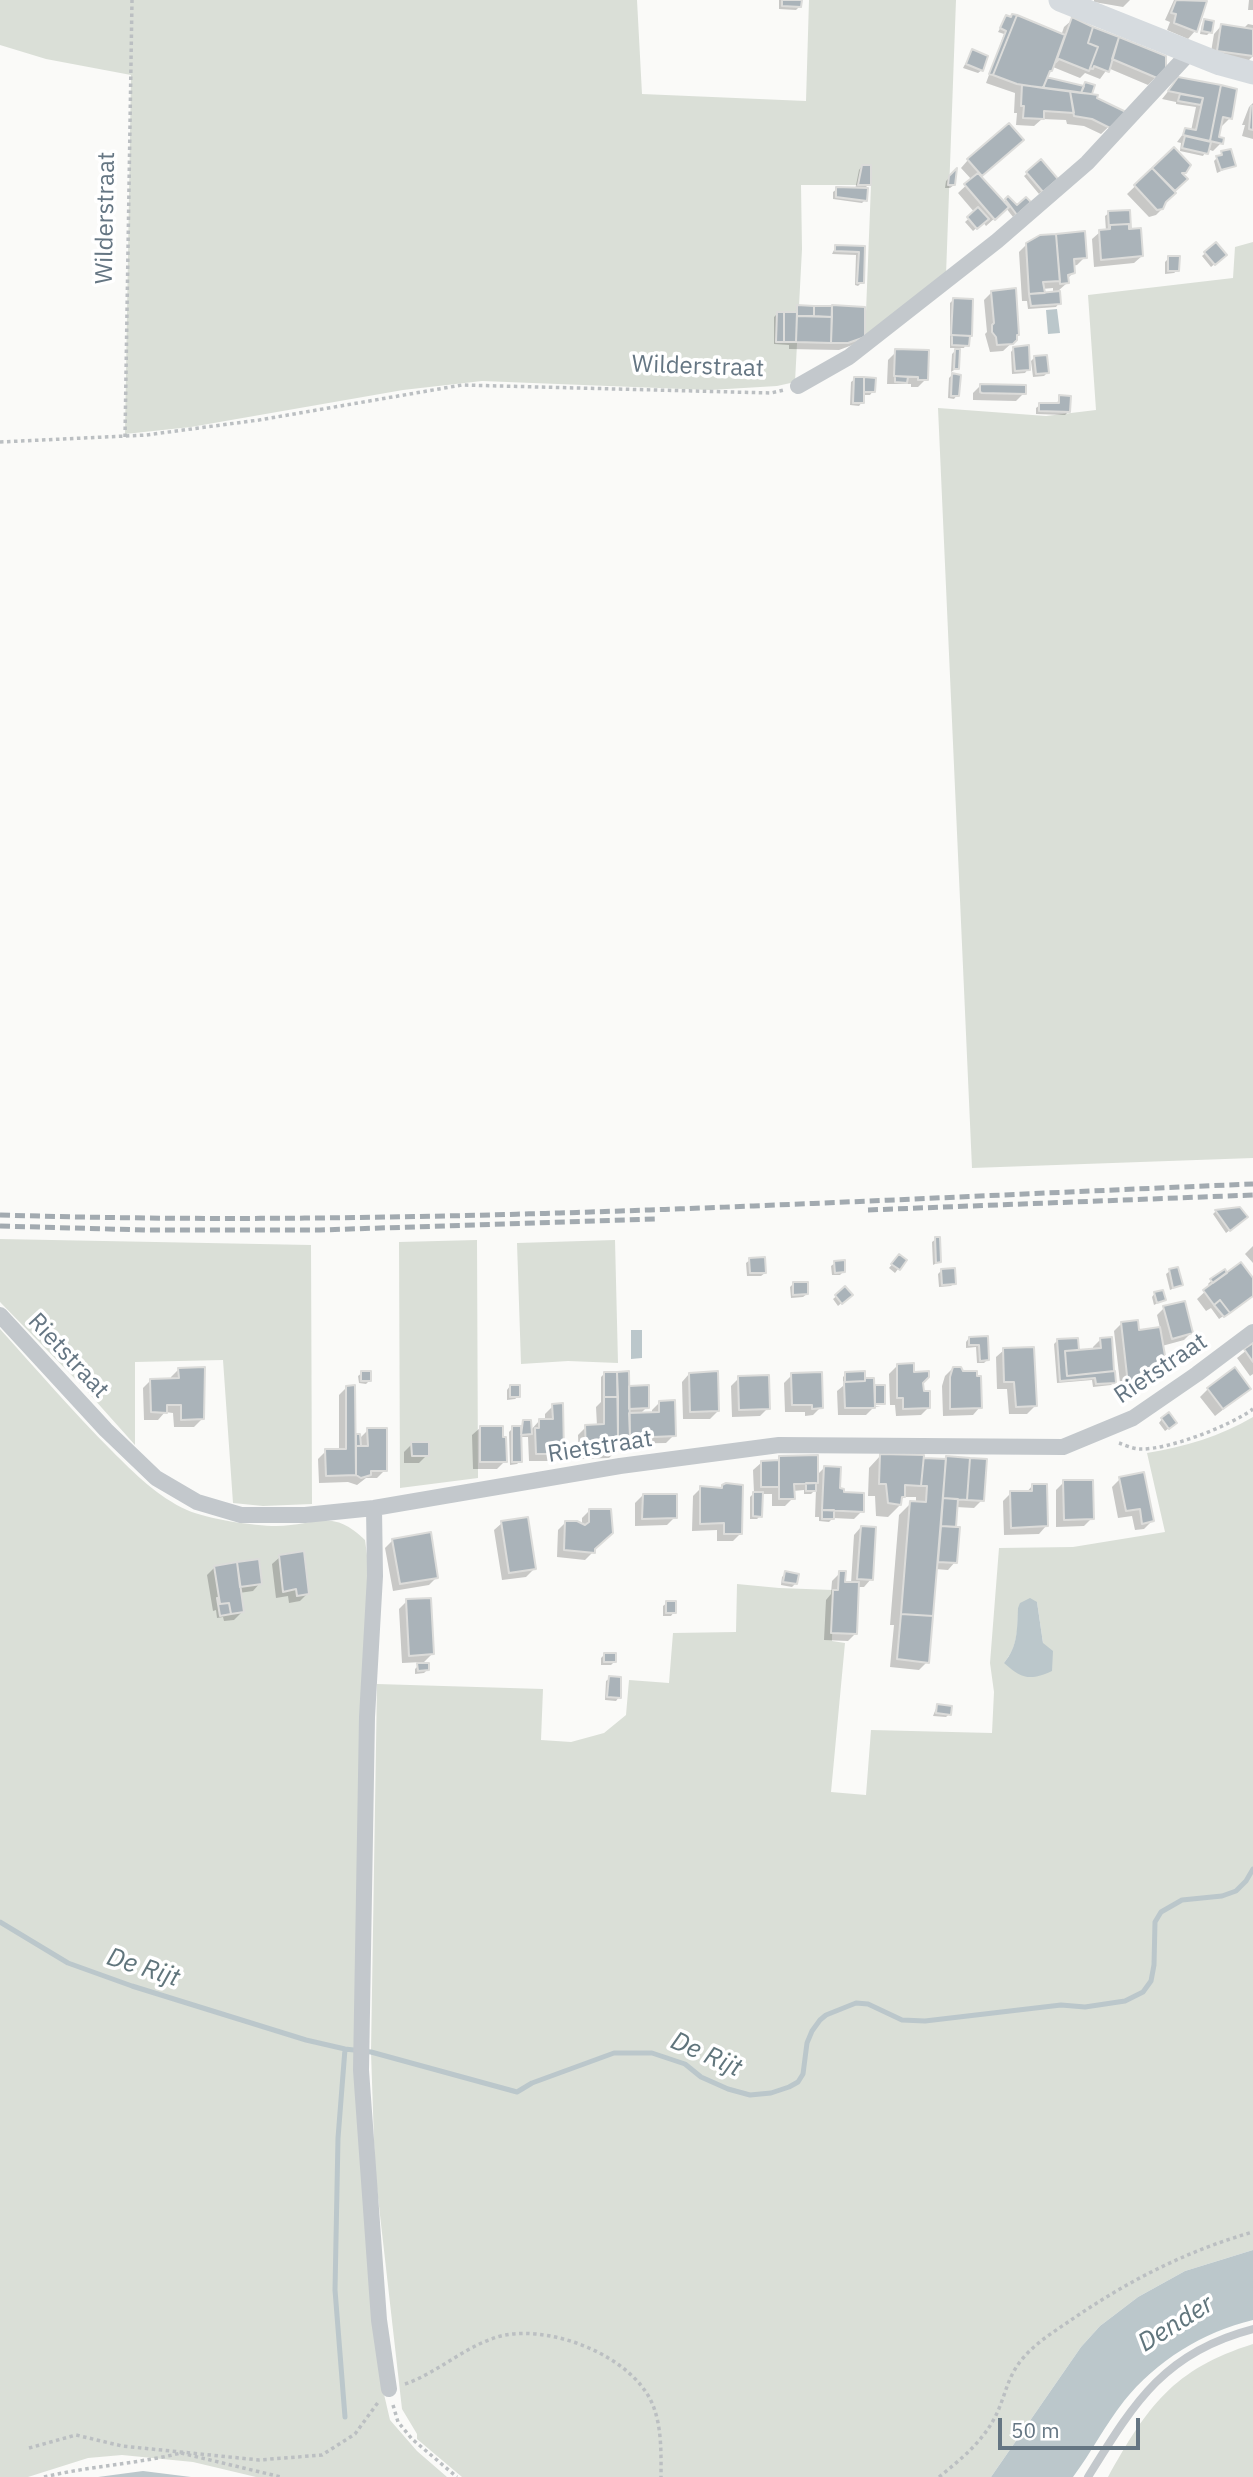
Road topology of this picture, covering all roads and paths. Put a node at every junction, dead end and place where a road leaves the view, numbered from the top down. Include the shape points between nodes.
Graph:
1 (132, 0) edge
2 (1060, 0) edge
3 (1189, 52) junction
4 (1253, 73) edge
5 (798, 386) joint
6 (125, 437) junction
7 (0, 442) edge
8 (0, 1315) edge
9 (1253, 1332) edge
10 (1253, 1409) edge
11 (1112, 1428) junction
12 (374, 1508) junction
13 (1253, 2232) edge
14 (1253, 2329) edge
15 (389, 2389) junction
16 (29, 2448) dead end
17 (181, 2452) junction
18 (44, 2477) edge
19 (281, 2477) edge
20 (457, 2477) edge
21 (662, 2477) edge
22 (939, 2477) edge
23 (1088, 2477) edge

1 - 6 path, Wilderstraat
2 - 3 street
3 - 4 street
3 - 5 street, Wilderstraat via 1087,163 997,241 849,357
5 - 6 path, Wilderstraat via 771,393 462,385 259,420
6 - 7 path, Wilderstraat
8 - 12 street, Rietstraat via 156,1478 197,1502 241,1515
9 - 11 street, Rietstraat via 1186,1382
10 - 11 path via 1215,1429 1162,1446 1139,1449 1119,1443
11 - 12 street, Rietstraat via 1063,1447 779,1445 620,1466
12 - 15 street via 376,1576 368,1717 361,2070 375,2282
13 - 22 path via 1168,2262 1122,2286 1049,2336 1010,2375 984,2434
14 - 23 lane via 1190,2353 1156,2381 1132,2407
15 - 17 path via 355,2434 321,2455 259,2460
15 - 20 path via 398,2422 412,2440
15 - 21 path via 506,2335 554,2337 579,2345 624,2368 645,2390 656,2416
16 - 17 path via 76,2435 122,2446
17 - 18 path
17 - 19 path

